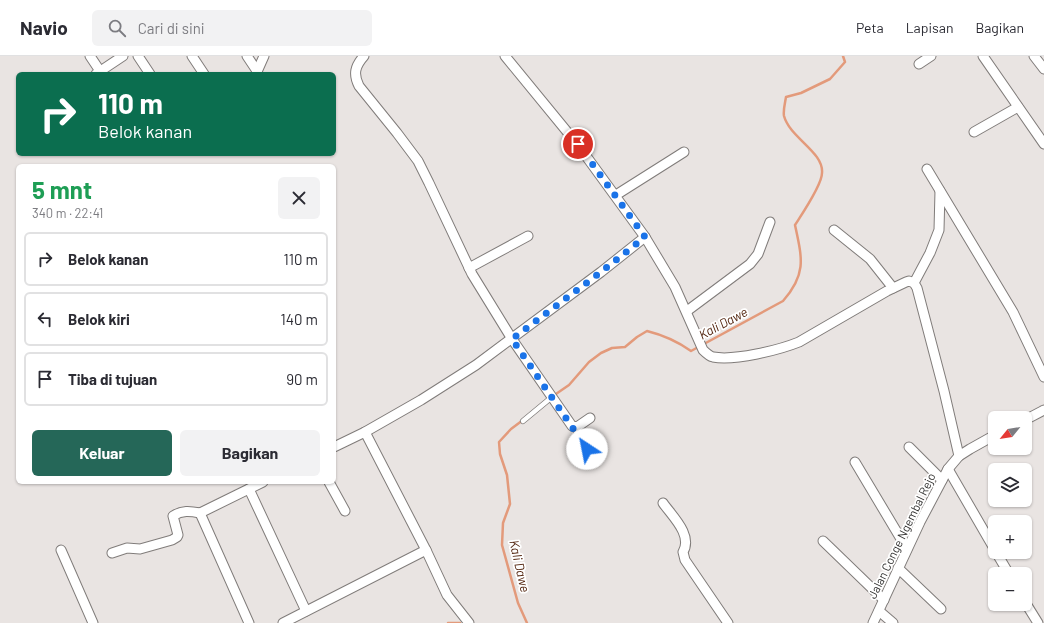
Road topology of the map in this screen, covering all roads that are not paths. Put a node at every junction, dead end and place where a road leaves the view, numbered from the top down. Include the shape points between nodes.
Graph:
1 (90, 56) edge
2 (123, 56) edge
3 (138, 56) edge
4 (192, 56) edge
5 (247, 56) edge
6 (264, 56) edge
7 (364, 56) edge
8 (505, 56) edge
9 (931, 56) edge
10 (984, 56) edge
11 (1034, 56) edge
12 (919, 64) dead end
13 (1044, 69) edge
14 (98, 72) edge
15 (99, 72) edge
16 (149, 72) edge
17 (203, 72) edge
18 (255, 72) edge
19 (256, 72) edge
20 (1018, 107) junction
21 (974, 132) dead end
22 (1044, 144) edge
23 (684, 152) dead end
24 (927, 169) dead end
25 (940, 191) junction
26 (616, 195) junction
27 (770, 222) dead end
28 (834, 230) dead end
29 (528, 236) dead end
30 (645, 237) junction
31 (469, 268) junction
32 (914, 283) junction
33 (893, 288) junction
34 (687, 311) junction
35 (512, 339) junction
36 (1044, 377) edge
37 (552, 397) junction
38 (1044, 410) edge
39 (1032, 416) edge
40 (590, 418) dead end
41 (523, 421) dead end
42 (572, 426) junction
43 (365, 432) junction
44 (988, 439) edge
45 (336, 446) edge
46 (909, 447) dead end
47 (587, 449) dead end
48 (959, 456) junction
49 (855, 462) dead end
50 (948, 469) junction
51 (942, 480) junction
52 (259, 484) edge
53 (330, 484) edge
54 (249, 489) junction
55 (663, 503) dead end
56 (345, 511) dead end
57 (200, 513) junction
58 (988, 539) edge
59 (823, 541) dead end
60 (61, 550) dead end
61 (426, 550) junction
62 (907, 550) junction
63 (112, 553) dead end
64 (898, 568) junction
65 (884, 600) junction
66 (941, 609) dead end
67 (306, 611) junction
68 (879, 611) junction
69 (1031, 611) edge
70 (93, 623) edge
71 (249, 623) edge
72 (283, 623) edge
73 (469, 623) edge
74 (728, 623) edge
75 (873, 623) edge
76 (893, 623) edge
77 (1038, 623) edge

1 - 14 street
2 - 15 street
3 - 16 street
4 - 17 street
5 - 18 street
6 - 19 street
7 - 31 street via 356,66 356,80 418,161
8 - 26 street via 578,144
9 - 12 street
10 - 20 street
11 - 13 street
20 - 21 street
20 - 22 street
23 - 26 street
24 - 25 street
25 - 32 street via 939,230
25 - 36 street via 1013,312
26 - 30 street
27 - 34 street via 756,259
28 - 33 street via 870,259
29 - 31 street
30 - 34 street
30 - 35 street
31 - 35 street
32 - 33 street via 909,281
32 - 48 street via 933,346
33 - 34 street via 788,346 735,357 709,356 698,341
35 - 37 street
35 - 43 street via 450,382
37 - 41 lane
37 - 42 street
38 - 39 street
40 - 42 street via 577,427
42 - 47 lane
43 - 45 street
43 - 61 street
44 - 48 street, Jalan Conge Ngembal Rejo
46 - 51 street
48 - 50 street, Jalan Conge Ngembal Rejo
49 - 62 street
50 - 51 street, Jalan Conge Ngembal Rejo
50 - 58 street
51 - 62 street, Jalan Conge Ngembal Rejo
52 - 54 street
53 - 56 street
54 - 57 street
54 - 67 street
55 - 74 street via 684,533 685,560
57 - 63 street via 188,511 173,516 178,534 172,540 140,549 127,548
57 - 71 street
59 - 65 street
60 - 70 street
61 - 67 street
61 - 73 street via 447,596
62 - 64 street, Jalan Conge Ngembal Rejo
64 - 65 street, Jalan Conge Ngembal Rejo
64 - 66 street
65 - 68 street, Jalan Conge Ngembal Rejo
67 - 72 street
68 - 75 street, Jalan Conge Ngembal Rejo
68 - 76 street
69 - 77 street

